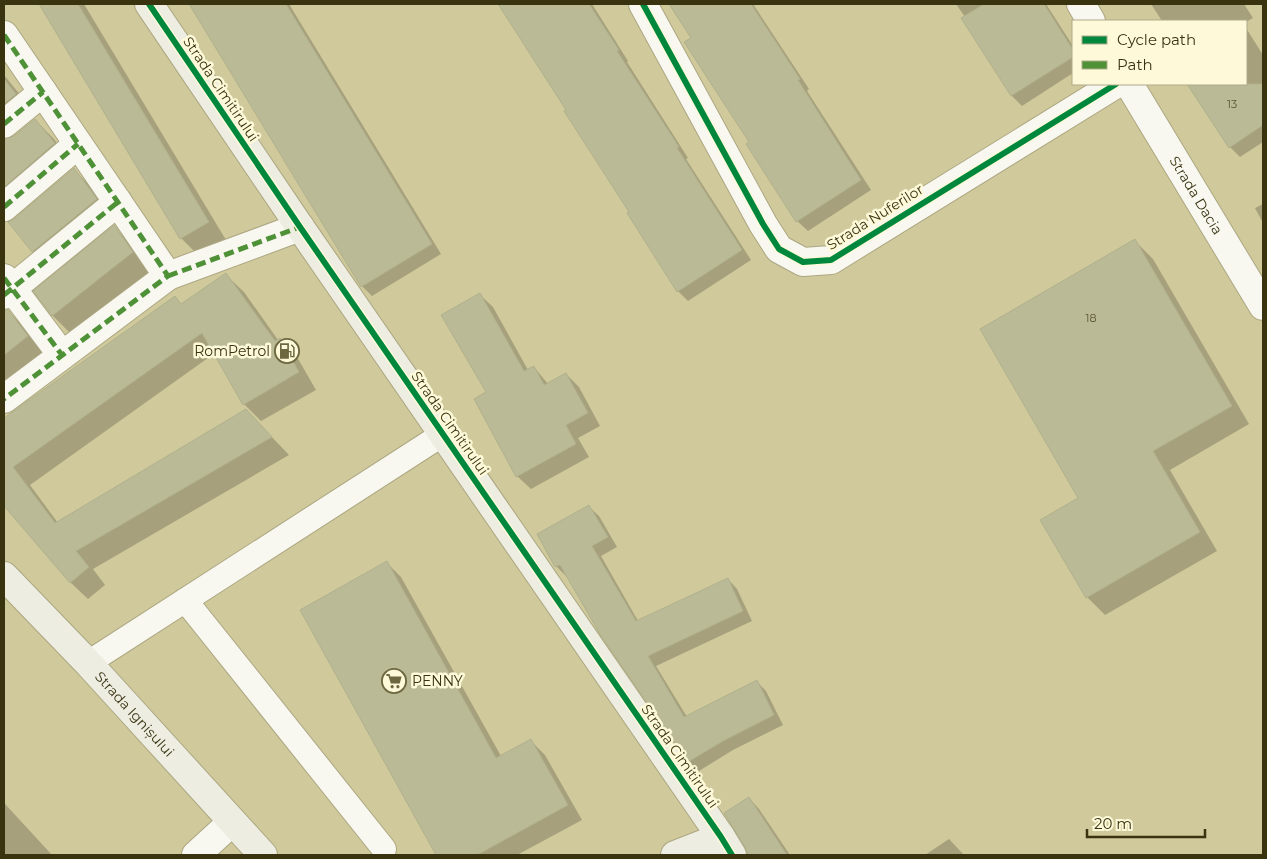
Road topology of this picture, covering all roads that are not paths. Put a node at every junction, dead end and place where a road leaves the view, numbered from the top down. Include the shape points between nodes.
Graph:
1 (149, 4) edge
2 (643, 4) edge
3 (1081, 4) edge
4 (1090, 20) edge
5 (4, 37) edge
6 (1114, 85) edge
7 (1130, 85) edge
8 (42, 92) junction
9 (4, 124) edge
10 (78, 144) junction
11 (118, 202) junction
12 (4, 207) edge
13 (300, 226) junction
14 (168, 276) junction
15 (6, 287) edge
16 (1263, 306) edge
17 (62, 355) junction
18 (4, 399) edge
19 (443, 434) junction
20 (4, 576) edge
21 (184, 600) junction
22 (88, 663) junction
23 (232, 822) junction
24 (726, 846) edge
25 (384, 849) dead end
26 (196, 855) edge
27 (263, 855) edge
28 (676, 855) edge

1 - 13 street, Strada Cimitirului
2 - 6 street, Strada Nuferilor via 763,224 779,248 803,262 831,260
3 - 4 street
5 - 8 street
7 - 16 street, Strada Dacia
8 - 9 street
8 - 10 street
10 - 11 street
10 - 12 street
11 - 14 street
11 - 15 street
13 - 14 street
13 - 19 street, Strada Cimitirului
14 - 17 street
15 - 17 street
17 - 18 street
19 - 21 lane
19 - 24 street, Strada Cimitirului
20 - 22 street, Strada Ignișului
21 - 22 lane
21 - 25 lane
22 - 23 street, Strada Ignișului
23 - 26 street
23 - 27 street, Strada Ignișului
24 - 28 street

